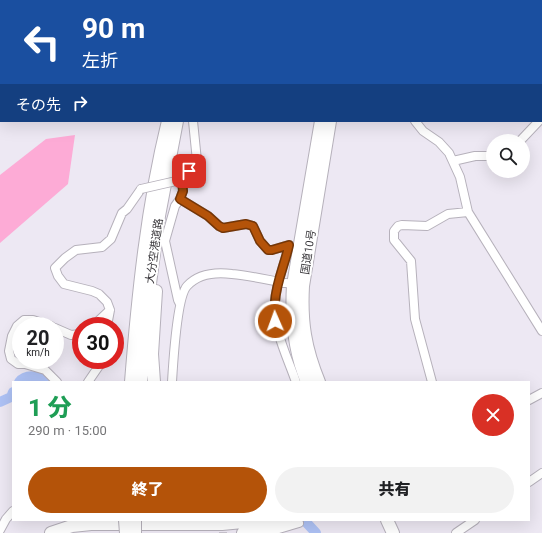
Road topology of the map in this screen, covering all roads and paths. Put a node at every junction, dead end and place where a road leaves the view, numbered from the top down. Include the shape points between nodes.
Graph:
1 (168, 122) edge
2 (177, 122) edge
3 (193, 122) edge
4 (321, 122) edge
5 (330, 122) edge
6 (415, 122) edge
7 (539, 122) edge
8 (174, 133) junction
9 (527, 134) edge
10 (486, 156) edge
11 (453, 161) junction
12 (179, 181) junction
13 (180, 199) junction
14 (468, 212) junction
15 (278, 283) junction
16 (298, 285) junction
17 (180, 304) junction
18 (110, 310) junction
19 (103, 317) edge
20 (109, 317) edge
21 (542, 330) edge
22 (300, 340) junction
23 (12, 341) edge
24 (281, 341) junction
25 (12, 360) edge
26 (41, 369) edge
27 (97, 369) edge
28 (56, 381) edge
29 (89, 381) edge
30 (131, 381) edge
31 (141, 381) edge
32 (154, 381) edge
33 (172, 381) edge
34 (296, 381) edge
35 (307, 381) edge
36 (319, 381) edge
37 (432, 381) edge
38 (542, 393) edge
39 (530, 399) edge
40 (542, 473) edge
41 (530, 481) edge
42 (12, 512) edge
43 (121, 521) edge
44 (126, 521) edge
45 (135, 521) edge
46 (225, 521) edge
47 (283, 521) edge
48 (378, 521) edge
49 (388, 521) edge
50 (474, 521) edge
51 (299, 523) dead end
52 (1, 526) edge
53 (266, 526) edge
54 (243, 528) edge
55 (51, 533) edge
56 (70, 533) edge
57 (121, 533) edge
58 (126, 533) edge
59 (135, 533) edge
60 (384, 533) edge
61 (394, 533) edge
62 (456, 533) edge

1 - 30 highway, 大分空港道路 via 147,232 136,315
2 - 8 highway, 大分空港道路
3 - 12 street via 197,161
4 - 16 highway, 国道10号
5 - 16 highway, 国道10号
6 - 11 street via 439,142
7 - 9 street
8 - 31 highway, 大分空港道路 via 149,291
8 - 32 highway via 157,279 152,354
10 - 11 street
11 - 14 street via 460,177
12 - 13 street via 183,191
12 - 18 street, bridge via 141,190 122,213 111,239 102,246 76,250 55,268 64,284 99,294 107,302
13 - 15 street via 223,228 246,224 253,226 260,241 268,250 289,245
13 - 17 street via 175,206 166,241
14 - 21 street
14 - 37 street via 448,214 427,226 398,226 394,231 394,240 411,261 416,319
15 - 16 street
15 - 17 street via 233,274 210,274 196,279 185,288
15 - 24 street via 275,321
16 - 22 highway, 国道10号 via 292,319
17 - 33 street
18 - 19 street
18 - 20 street
22 - 24 street
22 - 35 highway, 国道10号
22 - 36 highway, 国道10号
23 - 25 street via 9,351
24 - 34 street
26 - 28 street
27 - 29 street
38 - 39 street
40 - 41 street
42 - 52 street
43 - 57 highway
44 - 58 highway, bridge
45 - 59 highway, bridge
46 - 54 highway
47 - 53 highway
48 - 60 highway
49 - 61 highway
50 - 62 street
51 - 53 street
53 - 54 highway
53 - 56 highway via 118,529
54 - 55 highway via 222,524 91,524 72,526

